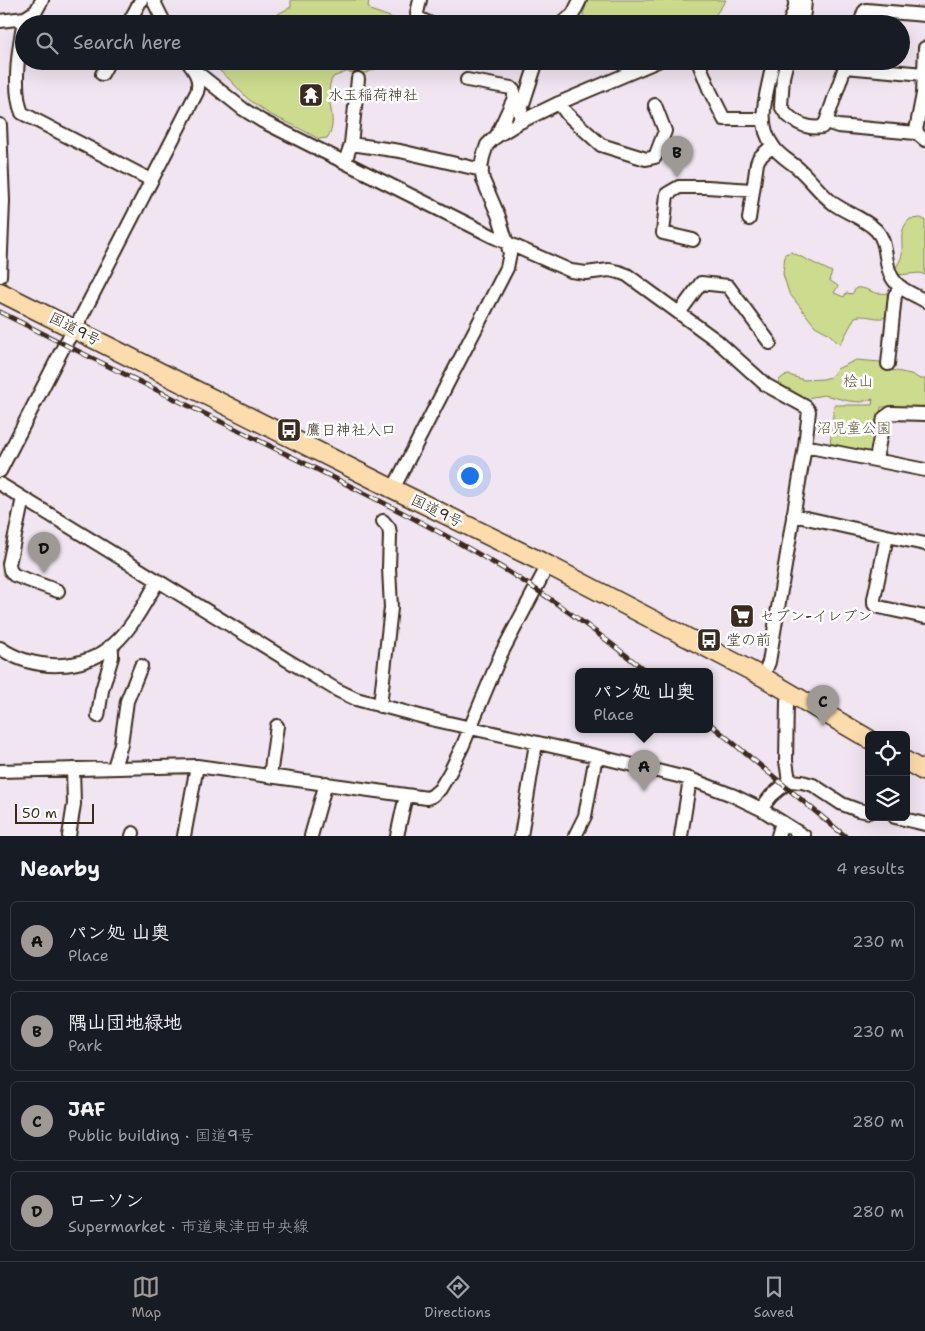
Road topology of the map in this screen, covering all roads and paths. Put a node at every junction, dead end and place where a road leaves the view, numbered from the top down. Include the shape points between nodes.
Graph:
1 (42, 0) edge
2 (141, 0) edge
3 (153, 0) edge
4 (420, 0) edge
5 (580, 0) edge
6 (796, 0) edge
7 (805, 0) edge
8 (925, 14) edge
9 (29, 15) edge
10 (133, 15) edge
11 (160, 15) edge
12 (417, 15) edge
13 (572, 15) edge
14 (792, 15) edge
15 (803, 15) edge
16 (863, 15) edge
17 (15, 19) edge
18 (0, 21) edge
19 (925, 48) edge
20 (18, 70) edge
21 (104, 70) edge
22 (193, 70) edge
23 (196, 70) edge
24 (534, 70) edge
25 (637, 70) edge
26 (702, 70) edge
27 (771, 70) edge
28 (785, 70) edge
29 (844, 70) edge
30 (893, 70) edge
31 (102, 74) dead end
32 (924, 74) edge
33 (358, 79) dead end
34 (467, 80) dead end
35 (924, 94) edge
36 (559, 103) junction
37 (655, 105) dead end
38 (763, 119) junction
39 (520, 122) junction
40 (826, 122) junction
41 (0, 125) edge
42 (921, 136) edge
43 (496, 137) junction
44 (352, 144) junction
45 (772, 146) junction
46 (345, 162) junction
47 (482, 170) junction
48 (151, 180) junction
49 (752, 190) junction
50 (749, 219) dead end
51 (693, 240) dead end
52 (507, 243) junction
53 (0, 276) edge
54 (900, 287) junction
55 (0, 292) edge
56 (925, 301) edge
57 (679, 313) junction
58 (75, 329) junction
59 (770, 343) dead end
60 (888, 364) dead end
61 (925, 414) edge
62 (805, 446) junction
63 (876, 459) junction
64 (925, 470) edge
65 (0, 471) edge
66 (0, 484) edge
67 (393, 489) junction
68 (23, 498) junction
69 (793, 515) junction
70 (383, 521) dead end
71 (887, 536) junction
72 (925, 544) edge
73 (548, 565) junction
74 (158, 580) junction
75 (58, 590) dead end
76 (925, 617) edge
77 (109, 647) junction
78 (0, 648) edge
79 (141, 666) dead end
80 (763, 677) junction
81 (790, 693) junction
82 (380, 706) junction
83 (98, 716) dead end
84 (276, 726) dead end
85 (470, 728) junction
86 (865, 737) edge
87 (536, 743) junction
88 (596, 756) junction
89 (910, 763) edge
90 (198, 766) junction
91 (114, 768) junction
92 (74, 770) junction
93 (0, 771) edge
94 (925, 772) edge
95 (270, 776) junction
96 (690, 779) junction
97 (789, 781) junction
98 (326, 783) junction
99 (406, 795) junction
100 (761, 809) junction
101 (865, 811) edge
102 (910, 820) edge
103 (782, 822) junction
104 (925, 824) edge
105 (69, 836) edge
106 (184, 836) edge
107 (311, 836) edge
108 (397, 836) edge
109 (521, 836) edge
110 (575, 836) edge
111 (681, 836) edge
112 (778, 836) edge
113 (804, 836) edge

1 - 9 street via 36,11
2 - 10 street
3 - 11 street
4 - 12 street
5 - 13 street
6 - 14 street
7 - 15 street
8 - 16 street via 866,10
17 - 18 street
19 - 32 street
20 - 48 street via 17,102 22,113
21 - 31 street
22 - 48 street via 198,80 197,92
23 - 46 street via 262,121
24 - 39 street
25 - 36 street
26 - 38 street via 724,118
27 - 38 street
28 - 40 street via 782,109 791,119 814,128 822,127
29 - 40 street
30 - 32 street
32 - 35 street
33 - 44 street
34 - 43 street via 514,91 514,98
35 - 42 street
36 - 37 street via 601,145 646,159 655,157 665,131
36 - 39 street
38 - 45 street
39 - 43 street
40 - 42 street
41 - 53 street via 3,201
43 - 47 street via 482,156
44 - 46 street
44 - 47 street
45 - 49 street via 756,162
45 - 54 street via 833,203 876,230 883,240 891,276
46 - 52 street
47 - 52 street
48 - 58 street
49 - 50 street
49 - 51 street via 679,187 667,194 662,237
52 - 57 street via 572,270 586,273 609,270 627,275
52 - 67 street via 510,252 506,268
54 - 56 street
54 - 60 street via 895,295
55 - 58 highway, 国道9号
57 - 59 street via 700,283 728,286
57 - 62 street via 716,340 766,385 806,407 809,411
58 - 65 street
58 - 67 highway, 国道9号
61 - 63 street via 891,413 884,418
62 - 63 street
62 - 69 street
63 - 64 street
66 - 68 street
67 - 73 highway, 国道9号
68 - 74 street
68 - 75 street via 10,570 14,575
69 - 71 street
69 - 80 street
70 - 82 street via 390,535 391,608
71 - 72 street
71 - 76 street via 874,604
73 - 80 highway, 国道9号
73 - 85 street via 501,654
74 - 77 street via 128,628
74 - 82 street via 337,690
77 - 78 street via 81,662 54,665 26,662
77 - 83 street via 112,657
79 - 91 street via 127,701
80 - 81 highway, 国道9号
81 - 86 highway, 国道9号
81 - 97 street via 787,701 786,761
82 - 85 street
84 - 95 street
85 - 87 street
85 - 99 street via 450,772 436,793 427,798
87 - 88 street
87 - 109 street
88 - 96 street
88 - 110 street via 584,816
89 - 94 highway
90 - 91 street
90 - 95 street
90 - 106 street
91 - 92 street
92 - 93 street
92 - 105 street via 74,804
95 - 98 street
96 - 100 street
96 - 111 street
97 - 100 street
97 - 101 street via 813,785 842,804
98 - 99 street
98 - 107 street
99 - 108 street
100 - 103 street
102 - 104 street
103 - 112 street
103 - 113 street

